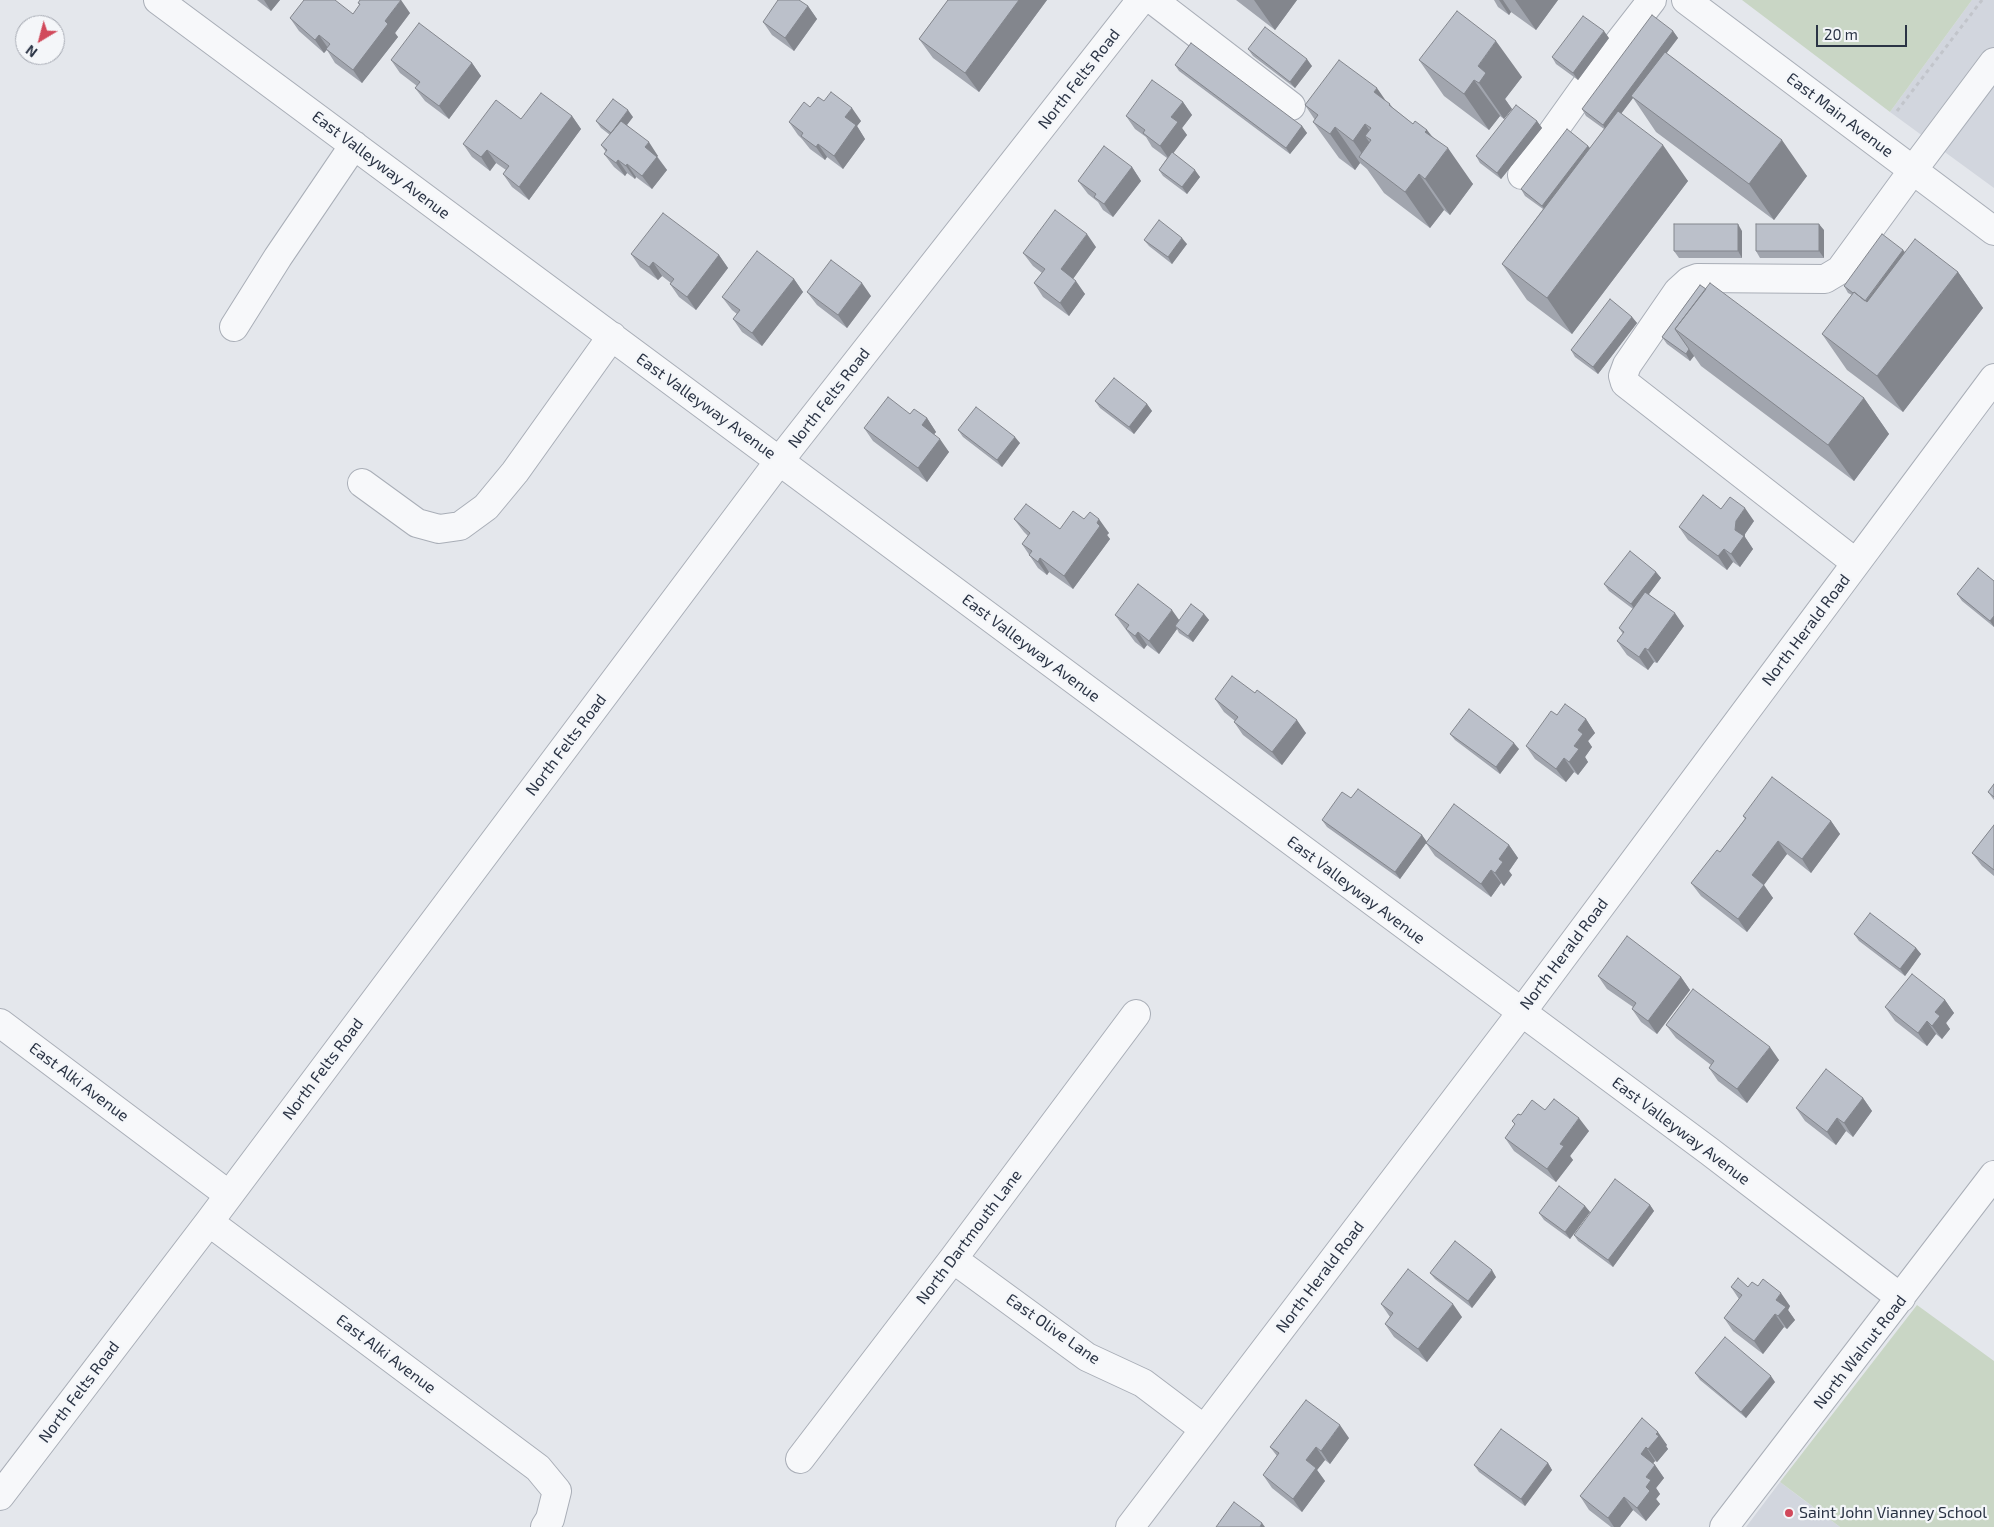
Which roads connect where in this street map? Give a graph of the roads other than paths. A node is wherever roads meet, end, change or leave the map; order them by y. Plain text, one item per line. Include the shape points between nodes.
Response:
1 (158, 0) edge
2 (1141, 0) edge
3 (1153, 0) edge
4 (1652, 0) edge
5 (1686, 0) edge
6 (1991, 72) edge
7 (1291, 106) dead end
8 (354, 145) junction
9 (1913, 170) junction
10 (1522, 175) dead end
11 (1994, 231) edge
12 (234, 326) dead end
13 (612, 336) junction
14 (1994, 378) edge
15 (780, 460) junction
16 (362, 483) dead end
17 (1856, 563) junction
18 (1521, 1013) junction
19 (1136, 1014) dead end
20 (0, 1023) edge
21 (1994, 1175) edge
22 (229, 1195) junction
23 (210, 1222) junction
24 (954, 1259) junction
25 (1901, 1298) junction
26 (1204, 1429) junction
27 (800, 1459) dead end
28 (0, 1496) edge
29 (545, 1527) edge
30 (1130, 1527) edge
31 (1724, 1527) edge

1 - 8 street, East Valleyway Avenue
2 - 15 street, North Felts Road
3 - 7 street
4 - 10 street
5 - 9 street, East Main Avenue
6 - 9 street
8 - 12 street
8 - 13 street, East Valleyway Avenue
9 - 11 street, East Main Avenue
9 - 17 street via 1840,270 1832,276 1825,279 1697,278 1689,281 1678,291 1627,365 1623,376 1625,383
13 - 15 street, East Valleyway Avenue
13 - 16 street via 486,508 460,526 439,529 417,522
14 - 17 street, North Herald Road
15 - 18 street, East Valleyway Avenue
15 - 22 street, North Felts Road
17 - 18 street, North Herald Road
18 - 25 street, East Valleyway Avenue via 1710,1151
18 - 26 street, North Herald Road
19 - 24 street, North Dartmouth Lane
20 - 22 street, East Alki Avenue
21 - 25 street, North Walnut Road
22 - 23 street, North Felts Road
23 - 28 street, North Felts Road
23 - 29 street, East Alki Avenue via 538,1468 557,1491
24 - 26 street, East Olive Lane via 1087,1357 1143,1383
24 - 27 street, North Dartmouth Lane
25 - 31 street, North Walnut Road
26 - 30 street, North Herald Road

